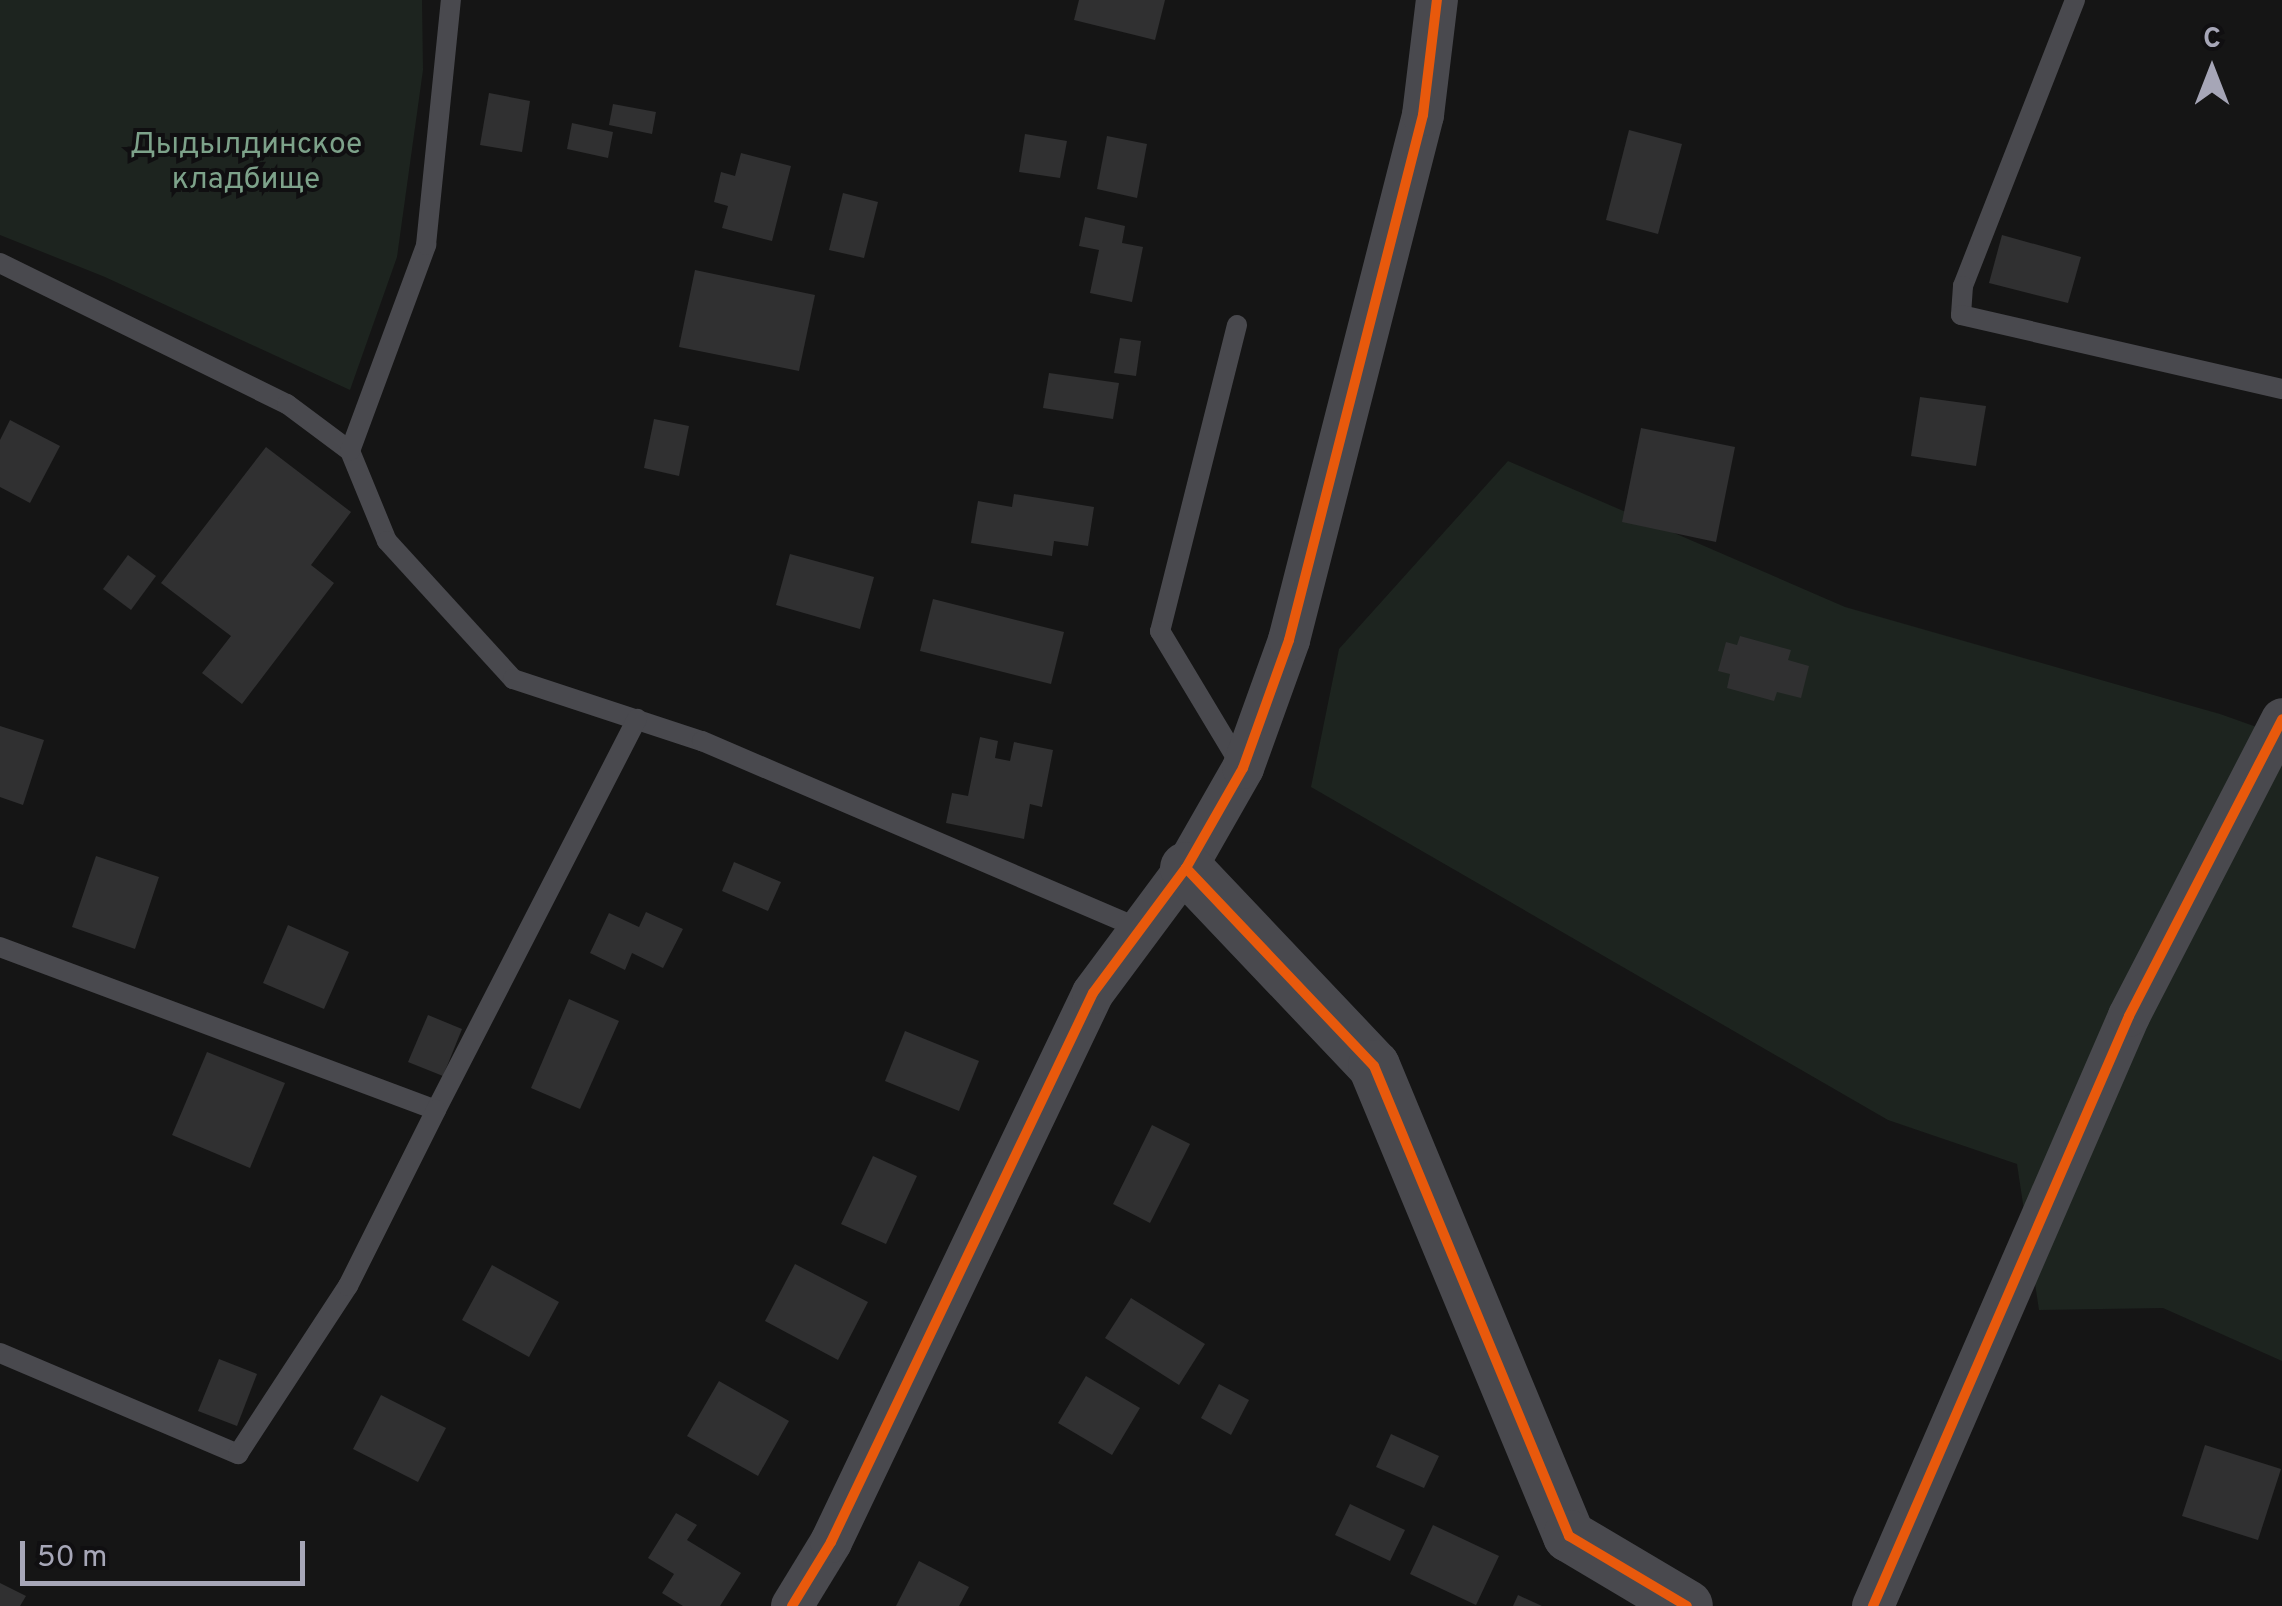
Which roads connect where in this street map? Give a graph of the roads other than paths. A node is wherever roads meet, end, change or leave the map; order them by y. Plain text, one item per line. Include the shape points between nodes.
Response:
1 (451, 0) edge
2 (1437, 0) edge
3 (2074, 0) edge
4 (0, 263) edge
5 (1237, 325) dead end
6 (2282, 389) edge
7 (350, 450) junction
8 (2282, 719) edge
9 (637, 720) junction
10 (1243, 768) junction
11 (1186, 868) junction
12 (1140, 929) junction
13 (0, 947) edge
14 (436, 1110) junction
15 (0, 1353) edge
16 (1670, 1602) edge
17 (792, 1606) edge
18 (1873, 1606) edge

1 - 7 lane via 426,245
2 - 10 street via 1424,114 1289,640
3 - 6 lane via 1963,286 1961,315
4 - 7 lane via 286,404
5 - 10 lane via 1160,631
7 - 9 lane via 387,540 514,679
8 - 18 street via 2129,1016
9 - 12 lane via 702,741
9 - 14 lane
10 - 11 street
11 - 12 street
11 - 16 street via 1374,1066 1570,1536
12 - 17 street via 1093,993 830,1542
13 - 14 lane
14 - 15 lane via 348,1286 238,1454

